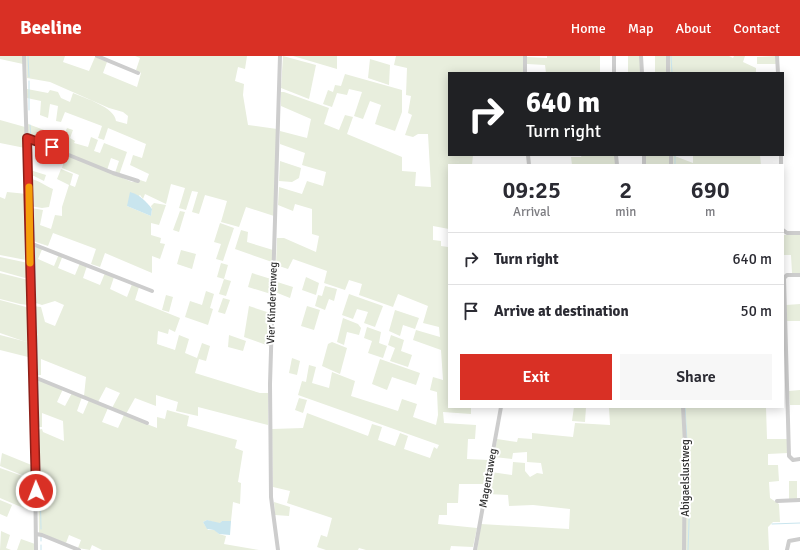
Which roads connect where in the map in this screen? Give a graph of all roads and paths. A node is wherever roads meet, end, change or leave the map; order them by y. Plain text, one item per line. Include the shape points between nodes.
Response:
1 (24, 56) edge
2 (97, 56) edge
3 (280, 56) edge
4 (525, 56) edge
5 (614, 56) edge
6 (641, 56) edge
7 (668, 56) edge
8 (777, 56) edge
9 (525, 72) edge
10 (614, 72) edge
11 (642, 72) edge
12 (668, 72) edge
13 (778, 72) edge
14 (138, 73) dead end
15 (27, 138) junction
16 (138, 181) dead end
17 (784, 231) edge
18 (800, 233) edge
19 (30, 243) junction
20 (800, 275) edge
21 (152, 291) dead end
22 (34, 377) junction
23 (501, 408) edge
24 (683, 408) edge
25 (147, 423) dead end
26 (800, 460) edge
27 (800, 500) edge
28 (777, 501) dead end
29 (36, 534) junction
30 (800, 539) edge
31 (36, 550) edge
32 (80, 550) edge
33 (278, 550) edge
34 (475, 550) edge
35 (684, 550) edge
36 (787, 550) edge

1 - 15 street
2 - 14 street
3 - 33 street, Vier Kinderenweg via 270,384 271,497
4 - 9 street
5 - 10 street
6 - 11 street
7 - 12 street
8 - 13 street
15 - 16 street via 101,169
15 - 19 street
17 - 18 street
19 - 21 street
19 - 22 street
20 - 26 street via 787,275 784,278 789,456 793,460
22 - 25 street
22 - 29 street
23 - 34 street, Magentaweg
24 - 35 street, Abigaelslustweg
27 - 28 street
29 - 31 street
29 - 32 street
30 - 36 street via 789,541

